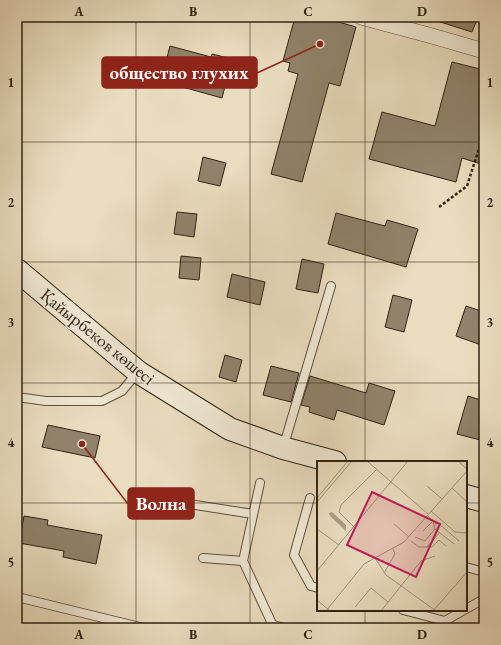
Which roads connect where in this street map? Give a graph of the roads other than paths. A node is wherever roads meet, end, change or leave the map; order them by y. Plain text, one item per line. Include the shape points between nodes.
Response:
1 (361, 17) edge
2 (484, 51) edge
3 (17, 270) edge
4 (331, 286) dead end
5 (138, 372) junction
6 (17, 397) edge
7 (282, 448) junction
8 (331, 461) edge
9 (260, 483) dead end
10 (467, 496) edge
11 (310, 498) dead end
12 (484, 501) edge
13 (176, 502) dead end
14 (253, 514) junction
15 (202, 558) dead end
16 (243, 561) junction
17 (467, 567) edge
18 (484, 572) edge
19 (317, 588) edge
20 (17, 597) edge
21 (483, 600) edge
22 (467, 608) edge
23 (406, 611) edge
24 (462, 611) edge
25 (444, 624) edge
26 (274, 626) edge
27 (144, 628) edge
28 (285, 628) edge

1 - 2 street
3 - 5 main road, Қайырбеков көшесі
4 - 7 lane
5 - 6 lane via 122,391 102,401 46,401
5 - 7 main road, Қайырбеков көшесі via 230,429
7 - 8 main road, Қайырбеков көшесі
9 - 14 lane
10 - 12 main road
11 - 19 lane via 294,555 311,586
13 - 14 lane
14 - 16 lane
15 - 16 lane
16 - 26 lane
17 - 18 lane
20 - 27 lane
21 - 22 lane
23 - 25 lane
24 - 25 lane
26 - 28 lane

